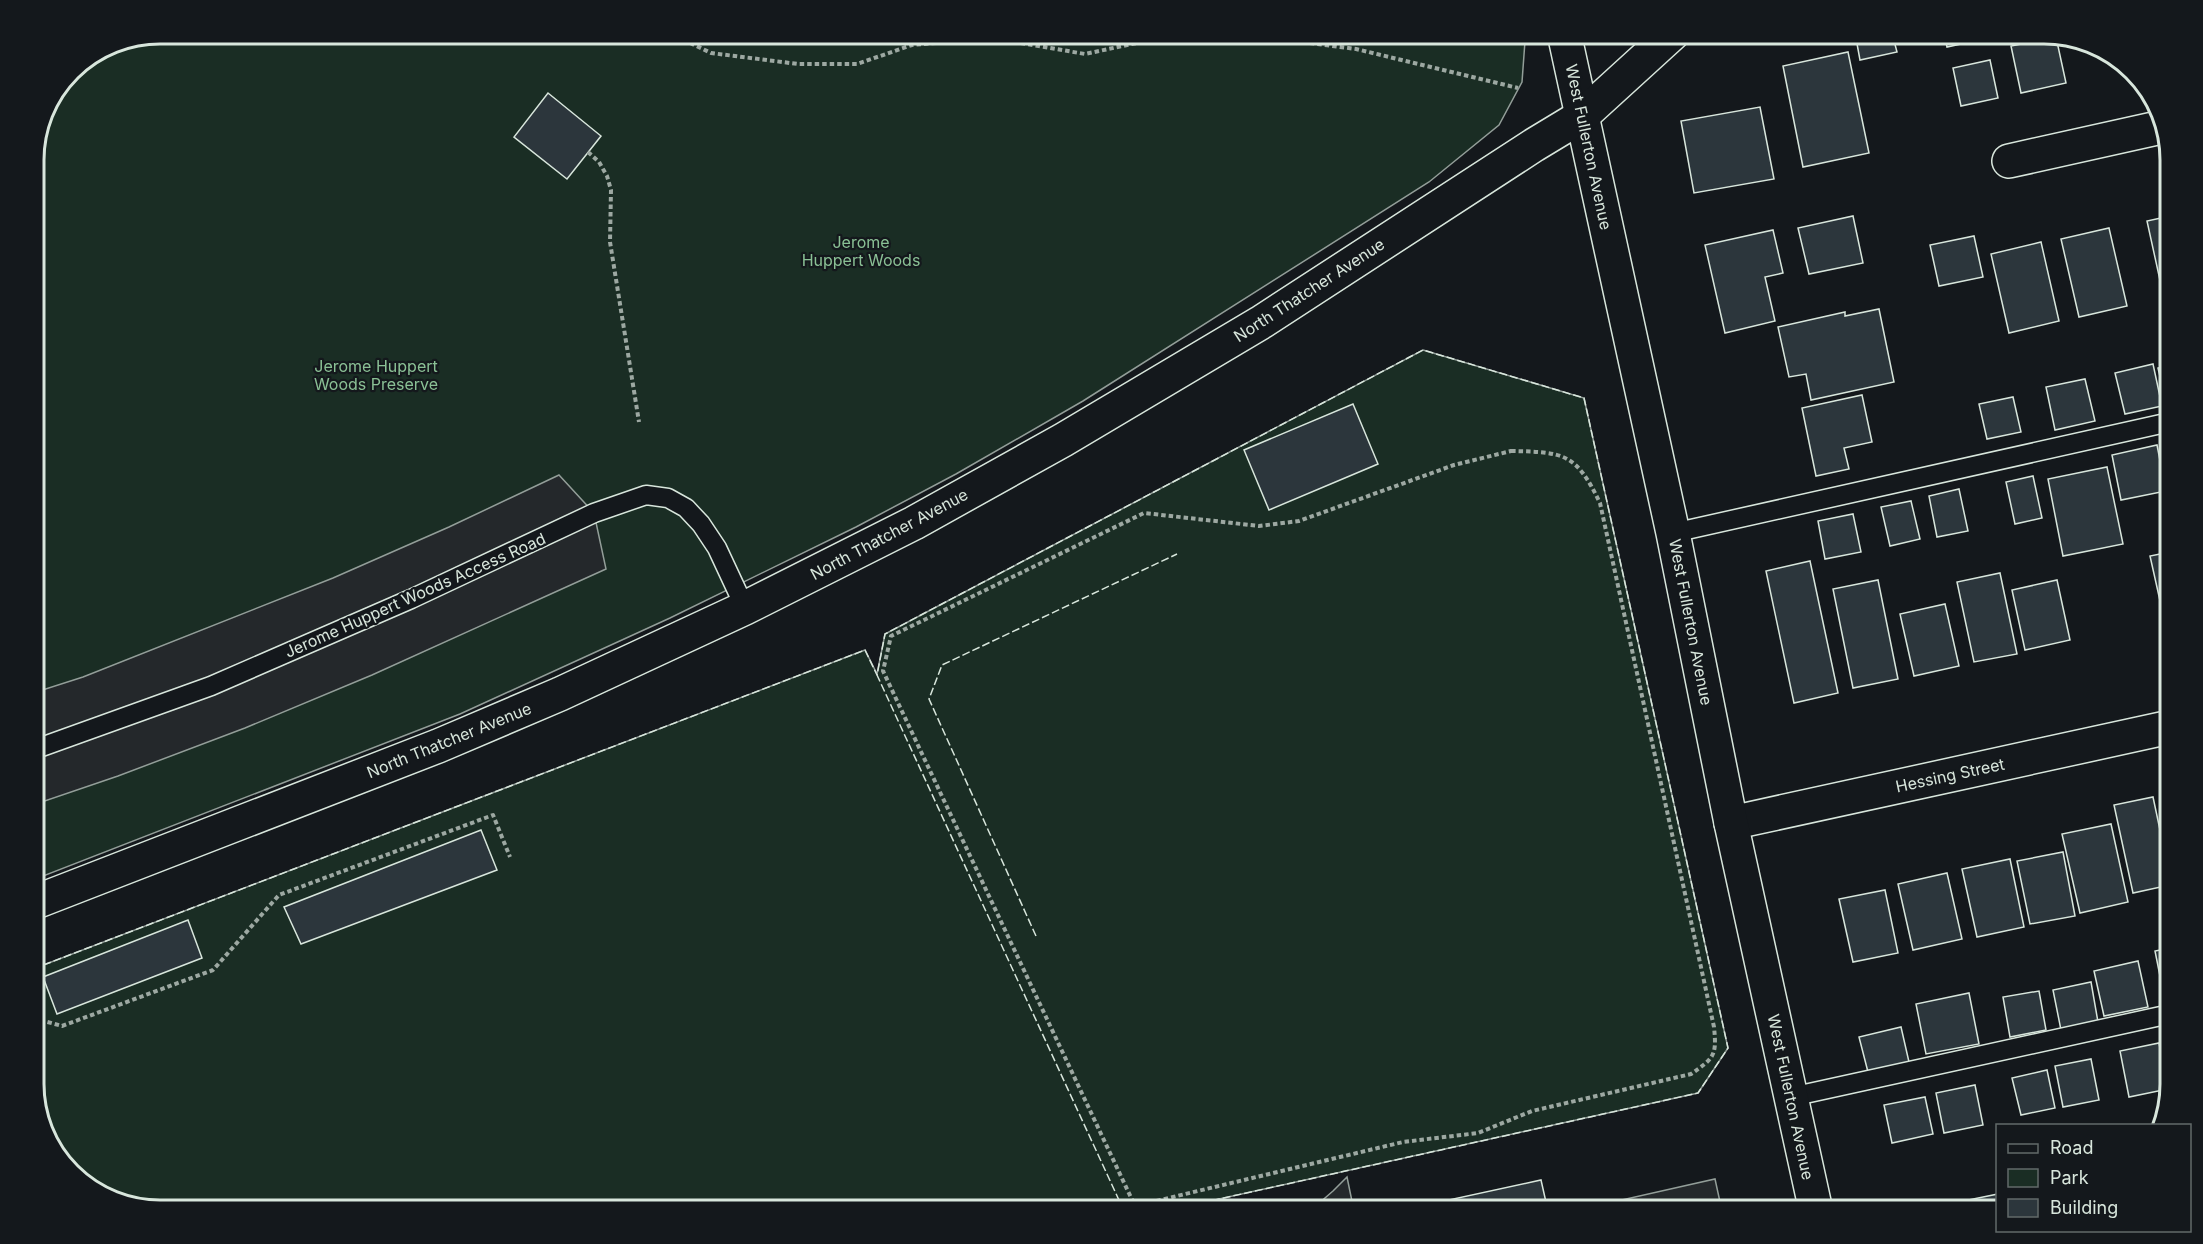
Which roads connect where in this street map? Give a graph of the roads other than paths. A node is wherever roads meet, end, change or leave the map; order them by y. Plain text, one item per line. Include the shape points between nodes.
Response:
1 (1566, 44) edge
2 (1661, 44) edge
3 (1582, 116) junction
4 (2155, 129) edge
5 (2009, 161) dead end
6 (2159, 424) edge
7 (1672, 533) junction
8 (746, 608) junction
9 (2160, 729) edge
10 (44, 746) edge
11 (1731, 822) junction
12 (44, 899) edge
13 (2160, 1016) edge
14 (1791, 1097) junction
15 (1814, 1200) edge

1 - 3 street, West Fullerton Avenue
2 - 3 street, North Thatcher Avenue
3 - 7 street, West Fullerton Avenue
3 - 8 street, North Thatcher Avenue via 1260,323 1063,440 914,523
4 - 5 street
6 - 7 lane
7 - 11 street, West Fullerton Avenue
8 - 10 lane, Jerome Huppert Woods Access Road via 717,548 686,508 668,498 646,495 594,513 411,599 211,686
8 - 12 street, North Thatcher Avenue via 438,746
9 - 11 street, Hessing Street
11 - 14 street, West Fullerton Avenue
13 - 14 lane
14 - 15 street, West Fullerton Avenue

